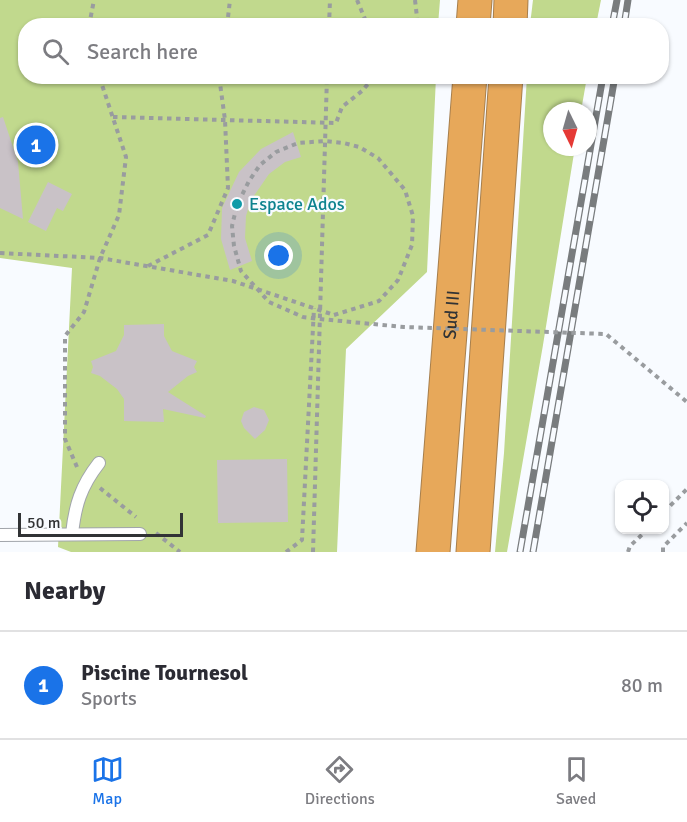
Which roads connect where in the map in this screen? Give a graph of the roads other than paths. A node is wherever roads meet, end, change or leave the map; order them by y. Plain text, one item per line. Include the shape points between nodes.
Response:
1 (467, 0) edge
2 (475, 0) edge
3 (511, 0) edge
4 (468, 18) edge
5 (474, 18) edge
6 (510, 18) edge
7 (469, 84) edge
8 (505, 84) edge
9 (99, 463) dead end
10 (145, 529) road end
11 (72, 534) junction
12 (0, 535) edge
13 (433, 552) edge
14 (473, 552) edge

1 - 4 highway
2 - 5 highway
3 - 6 highway
7 - 13 highway, Sud III
8 - 14 highway
9 - 11 lane via 88,477 75,511
10 - 11 lane
11 - 12 lane

